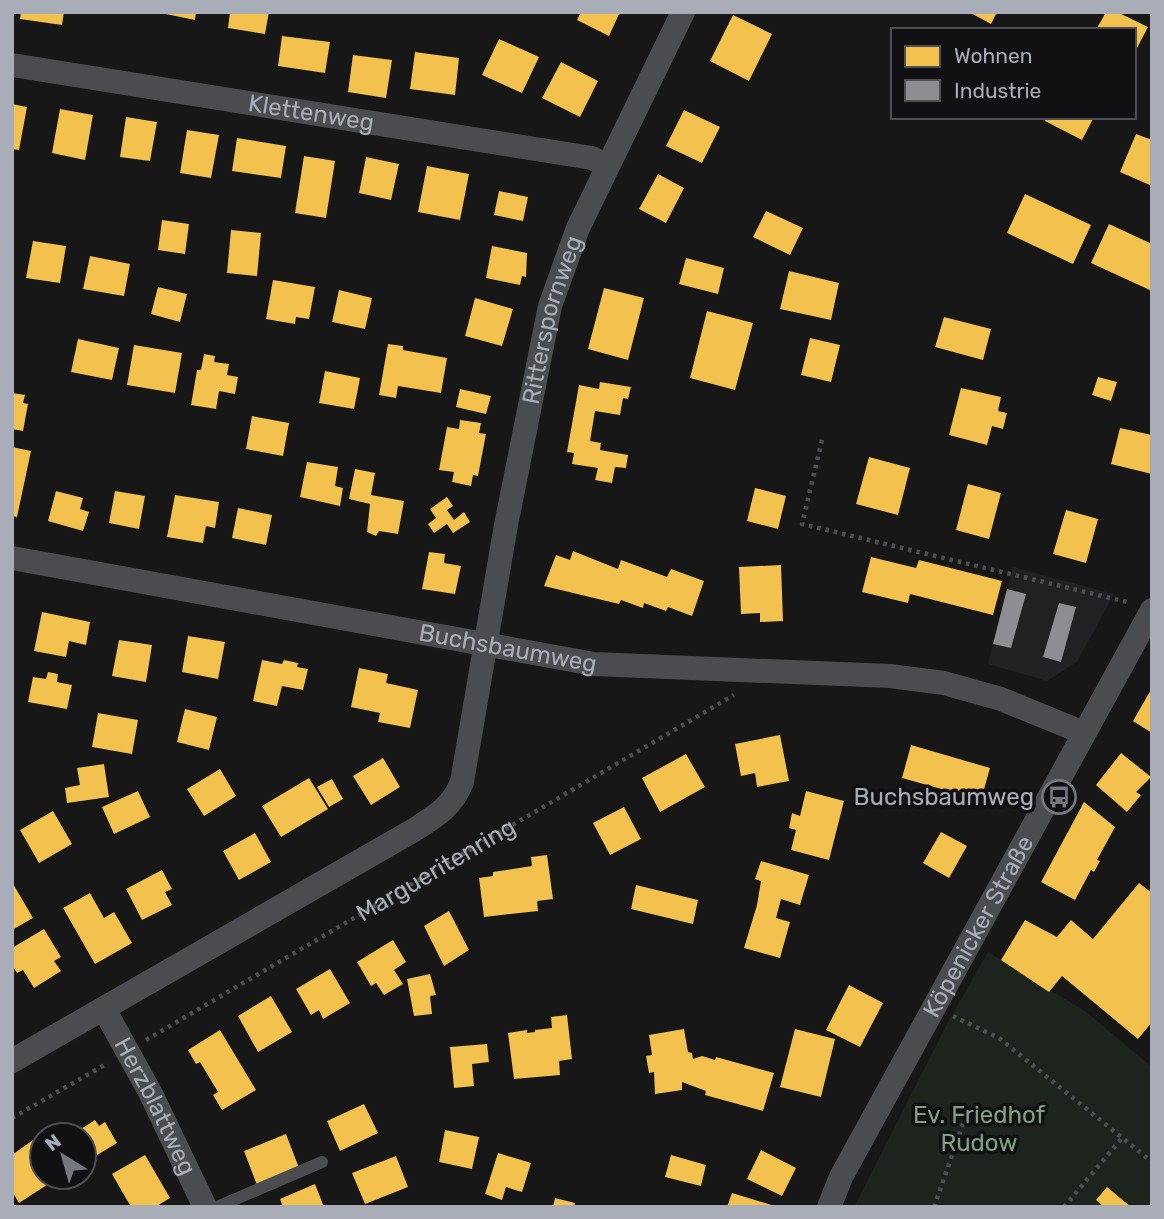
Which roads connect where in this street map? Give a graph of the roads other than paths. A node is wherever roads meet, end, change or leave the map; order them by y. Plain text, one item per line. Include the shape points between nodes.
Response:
1 (683, 12) edge
2 (12, 65) edge
3 (607, 166) junction
4 (12, 558) edge
5 (1152, 610) edge
6 (487, 647) junction
7 (1084, 733) junction
8 (103, 1009) junction
9 (12, 1061) edge
10 (322, 1162) dead end
11 (205, 1207) edge
12 (217, 1207) edge
13 (829, 1207) edge

1 - 3 street, Ritterspornweg
2 - 3 street, Klettenweg via 592,158
3 - 6 street, Ritterspornweg via 550,306
4 - 6 street, Buchsbaumweg
5 - 7 street, Köpenicker Straße
6 - 7 street, Buchsbaumweg via 594,664 944,682 1002,699
6 - 8 street, Margueritenring via 462,782 445,810
7 - 13 street, Köpenicker Straße
8 - 9 street, Margueritenring
8 - 11 street, Herzblattweg via 167,1125
10 - 12 lane

